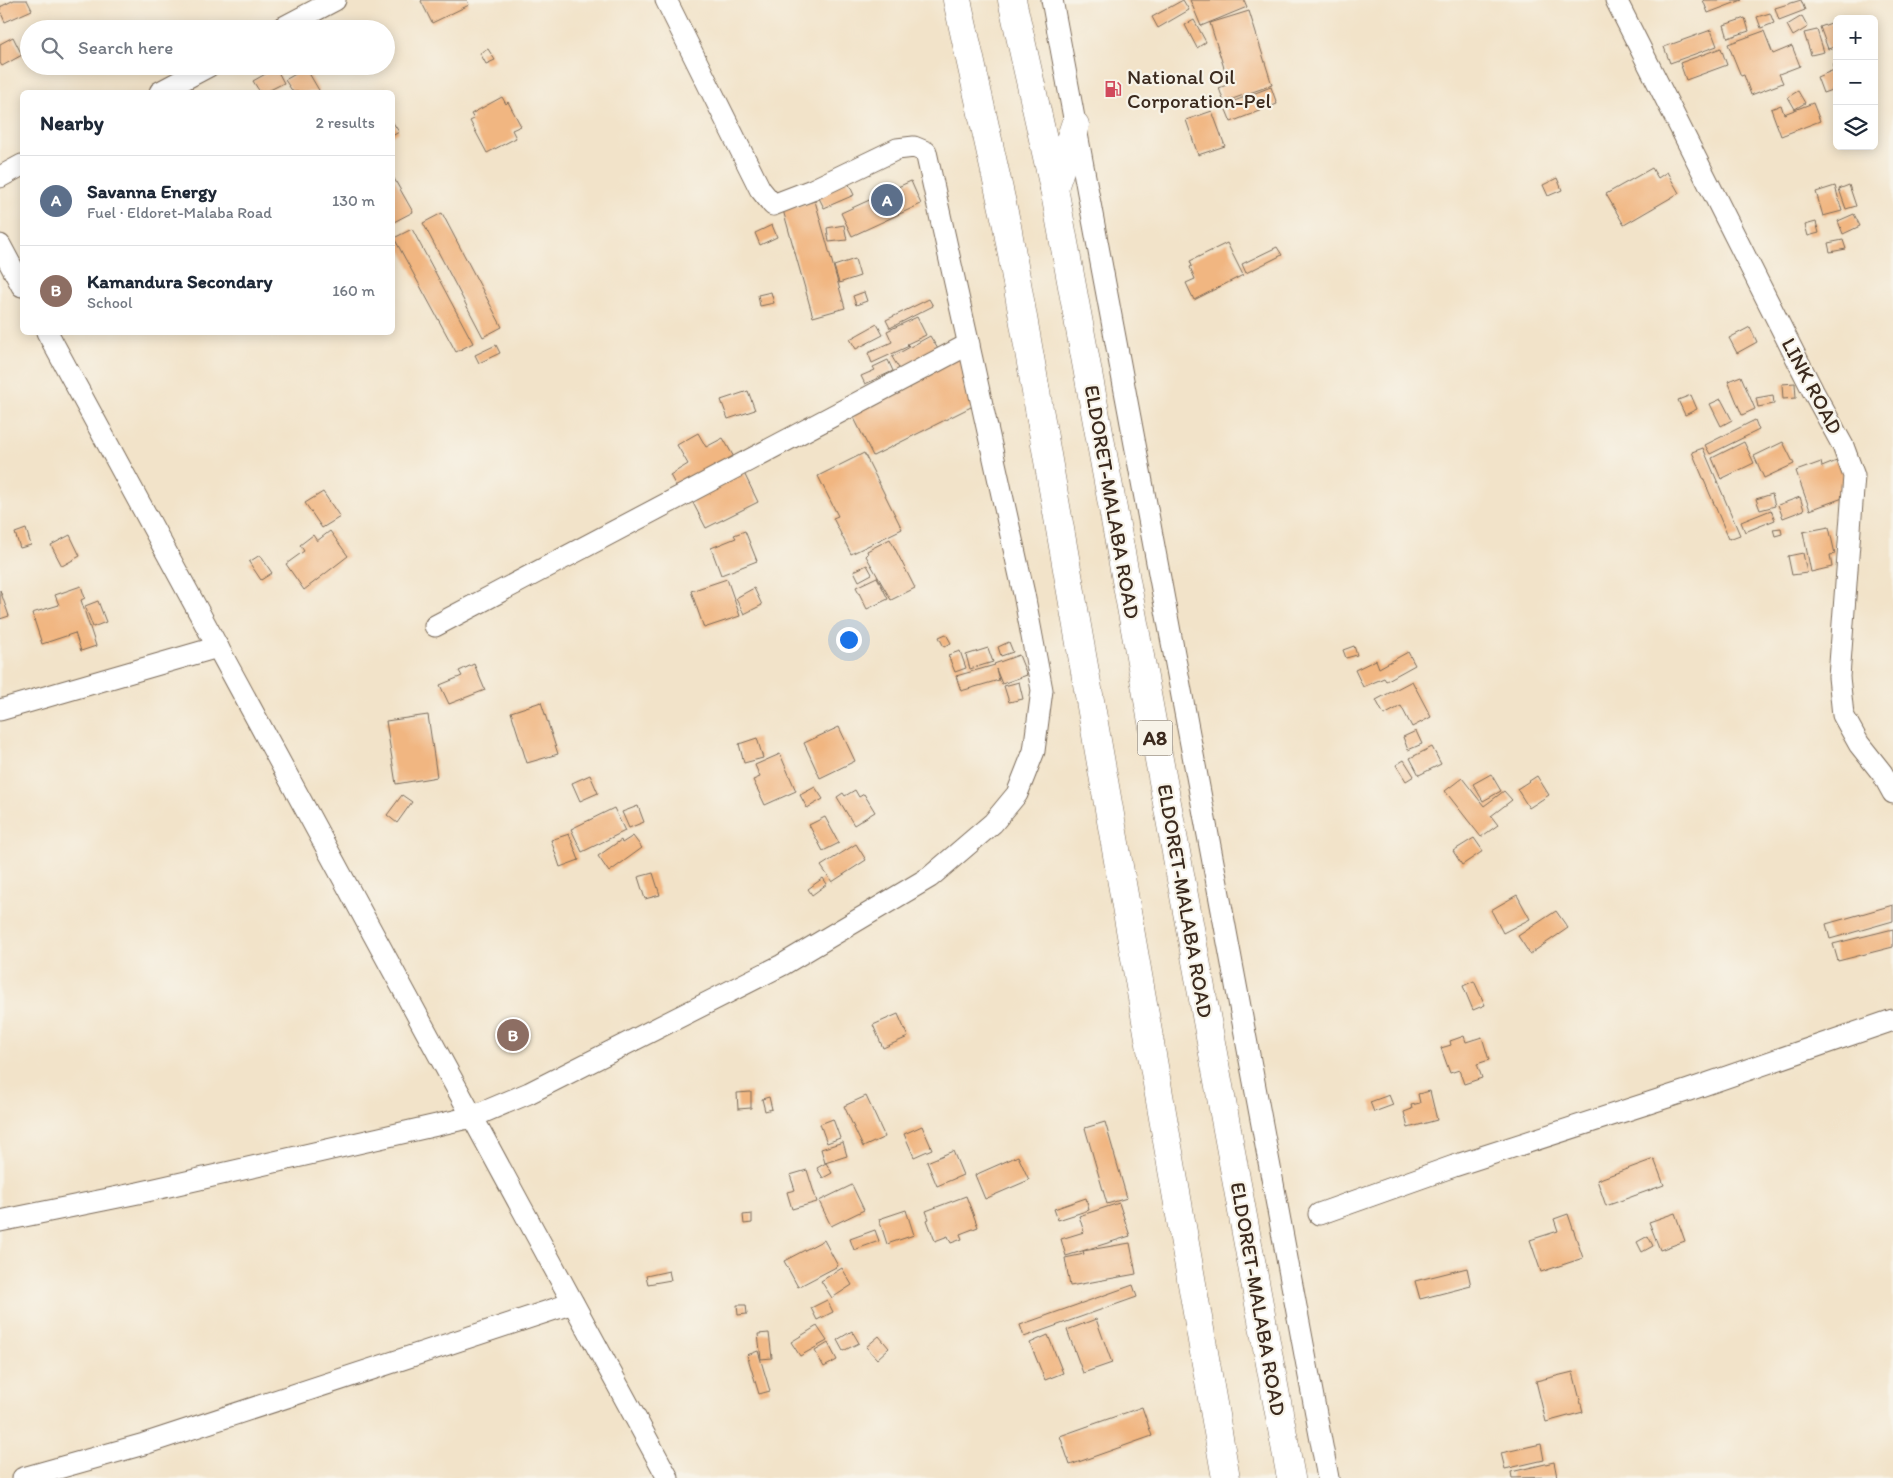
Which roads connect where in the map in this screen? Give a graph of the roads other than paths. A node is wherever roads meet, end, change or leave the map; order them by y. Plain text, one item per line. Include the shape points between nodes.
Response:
1 (335, 0) edge
2 (666, 0) edge
3 (957, 0) edge
4 (1012, 0) edge
5 (1052, 0) edge
6 (1616, 0) edge
7 (297, 20) edge
8 (192, 75) edge
9 (164, 90) edge
10 (1075, 125) junction
11 (20, 166) edge
12 (0, 177) edge
13 (1054, 188) junction
14 (0, 245) edge
15 (20, 282) edge
16 (49, 335) edge
17 (969, 344) junction
18 (435, 626) dead end
19 (218, 647) junction
20 (0, 710) edge
21 (1893, 793) edge
22 (1893, 1020) edge
23 (472, 1117) junction
24 (1319, 1214) dead end
25 (0, 1221) edge
26 (573, 1303) junction
27 (23, 1478) edge
28 (668, 1478) edge
29 (1226, 1478) edge
30 (1291, 1478) edge
31 (1328, 1478) edge

1 - 7 street
2 - 17 street via 760,188 773,205 897,149 914,147 926,152
3 - 29 highway via 1007,226
4 - 13 highway, ELDORET-MALABA ROAD / A8
5 - 10 street, ELDORET-MALABA ROAD
6 - 21 street, LINK ROAD via 1843,446 1854,476 1839,677 1843,715
8 - 9 street
10 - 13 highway
10 - 31 street, ELDORET-MALABA ROAD
11 - 12 street
13 - 30 highway, ELDORET-MALABA ROAD / A8
14 - 15 street
16 - 19 street
17 - 18 street
17 - 23 street via 1042,690 1034,752 1017,794 993,824 930,877 860,920 782,965 529,1093
19 - 20 street
19 - 23 street
22 - 24 street
23 - 25 street
23 - 26 street
26 - 27 street via 144,1444
26 - 28 street

